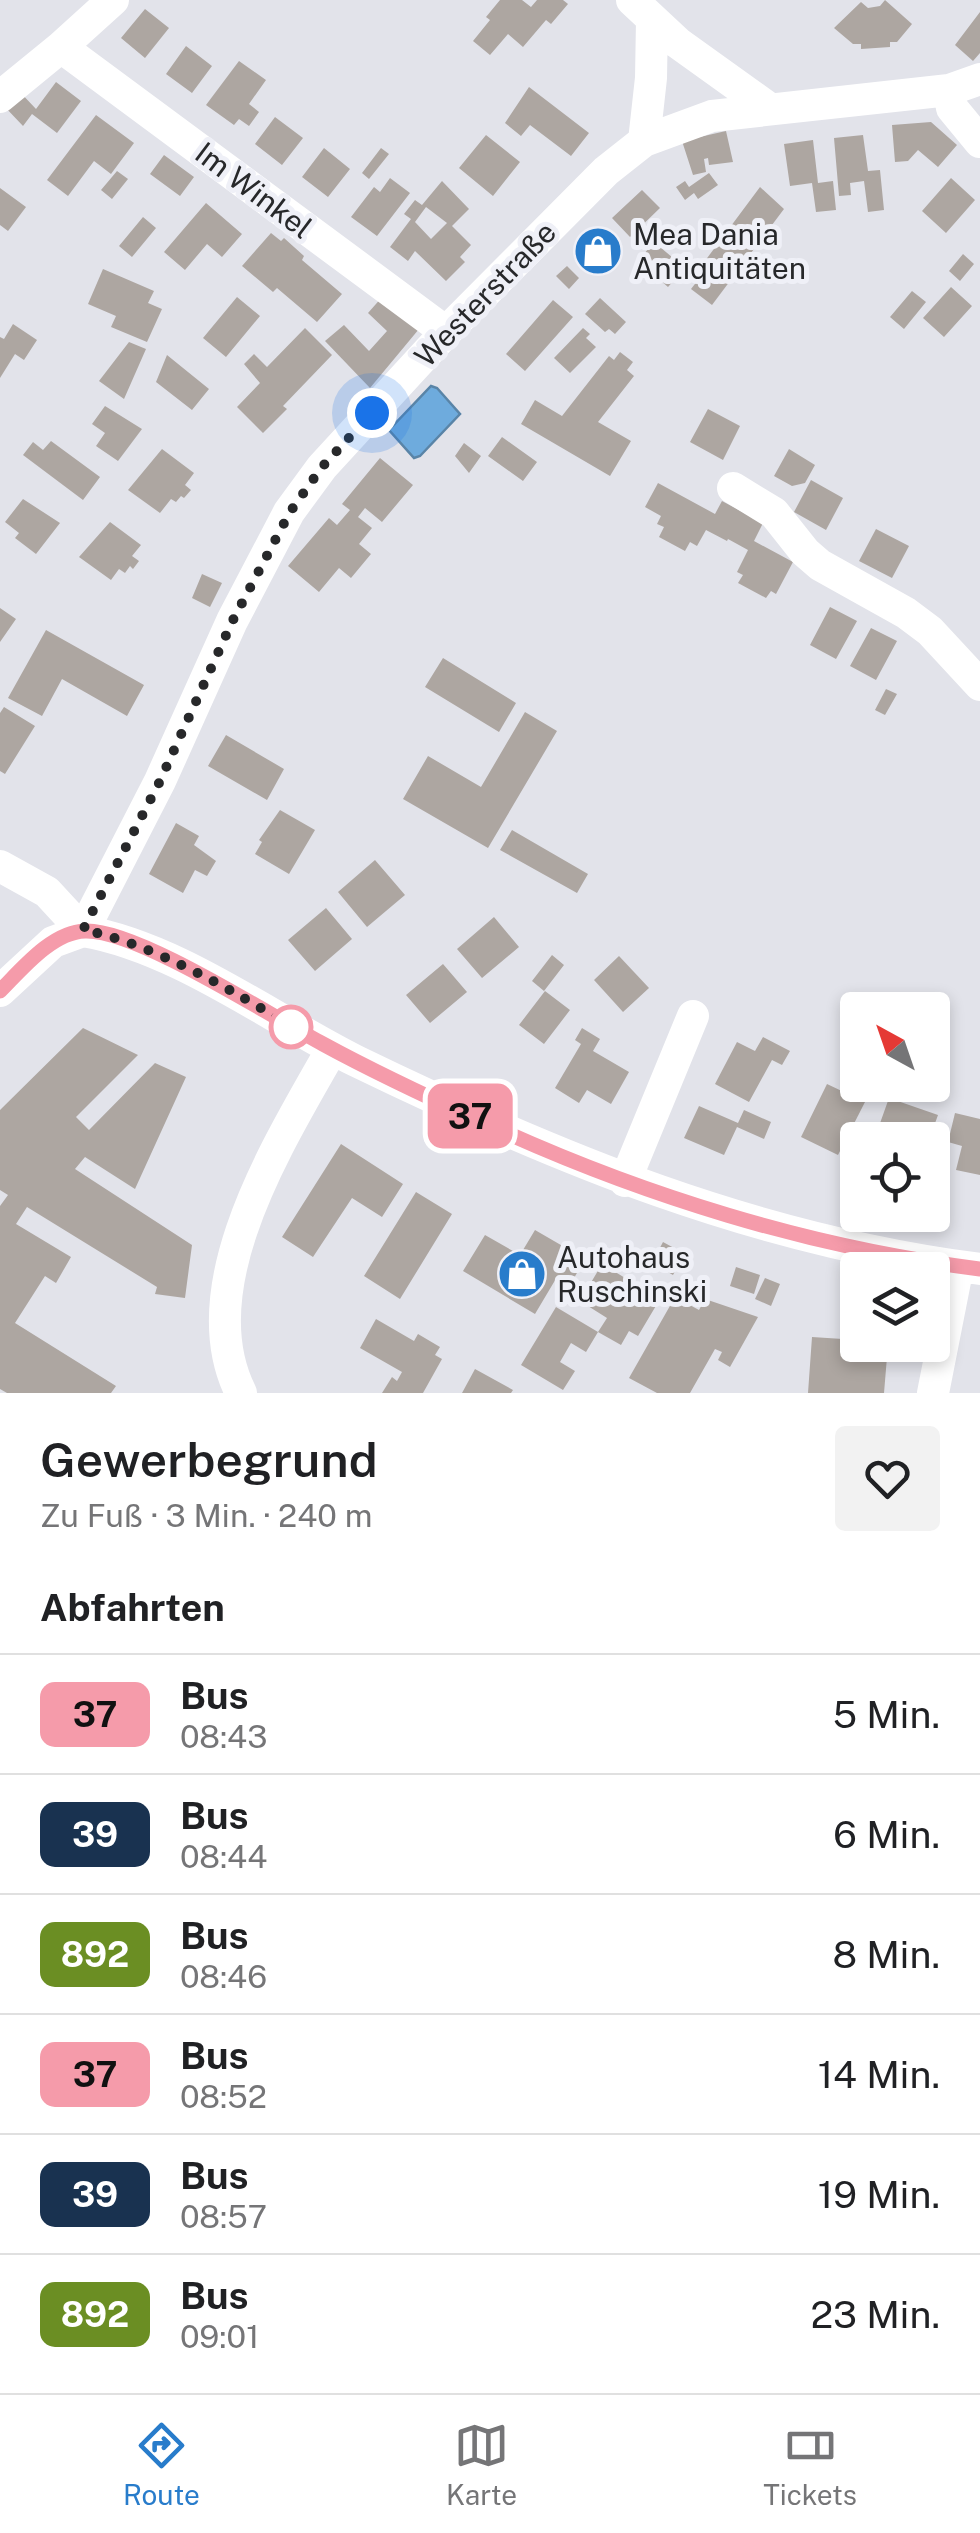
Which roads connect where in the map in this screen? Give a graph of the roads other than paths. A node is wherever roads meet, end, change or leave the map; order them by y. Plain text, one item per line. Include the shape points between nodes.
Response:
1 (113, 0) edge
2 (639, 6) edge
3 (62, 47) junction
4 (980, 79) edge
5 (3, 88) edge
6 (949, 90) junction
7 (770, 109) junction
8 (644, 141) junction
9 (980, 142) edge
10 (446, 332) junction
11 (733, 488) dead end
12 (979, 685) edge
13 (0, 866) edge
14 (83, 930) junction
15 (0, 991) edge
16 (693, 1016) dead end
17 (332, 1049) junction
18 (624, 1181) junction
19 (969, 1267) edge
20 (240, 1393) edge
21 (933, 1393) edge

1 - 3 street
2 - 7 street
2 - 8 street via 651,78
3 - 5 street
3 - 10 street, Im Winkel
4 - 6 street, Westerstraße
6 - 7 street, Westerstraße
6 - 9 street via 952,108
7 - 8 street, Westerstraße via 712,116
8 - 10 street, Westerstraße
10 - 14 street, Westerstraße via 322,467 290,512
11 - 12 street via 774,513 820,565 930,630
13 - 14 street via 48,892
14 - 15 street via 53,942
14 - 17 street via 158,954
16 - 18 street
17 - 18 street
17 - 20 street via 273,1155 232,1269 225,1315
18 - 19 street via 787,1232
19 - 21 street

